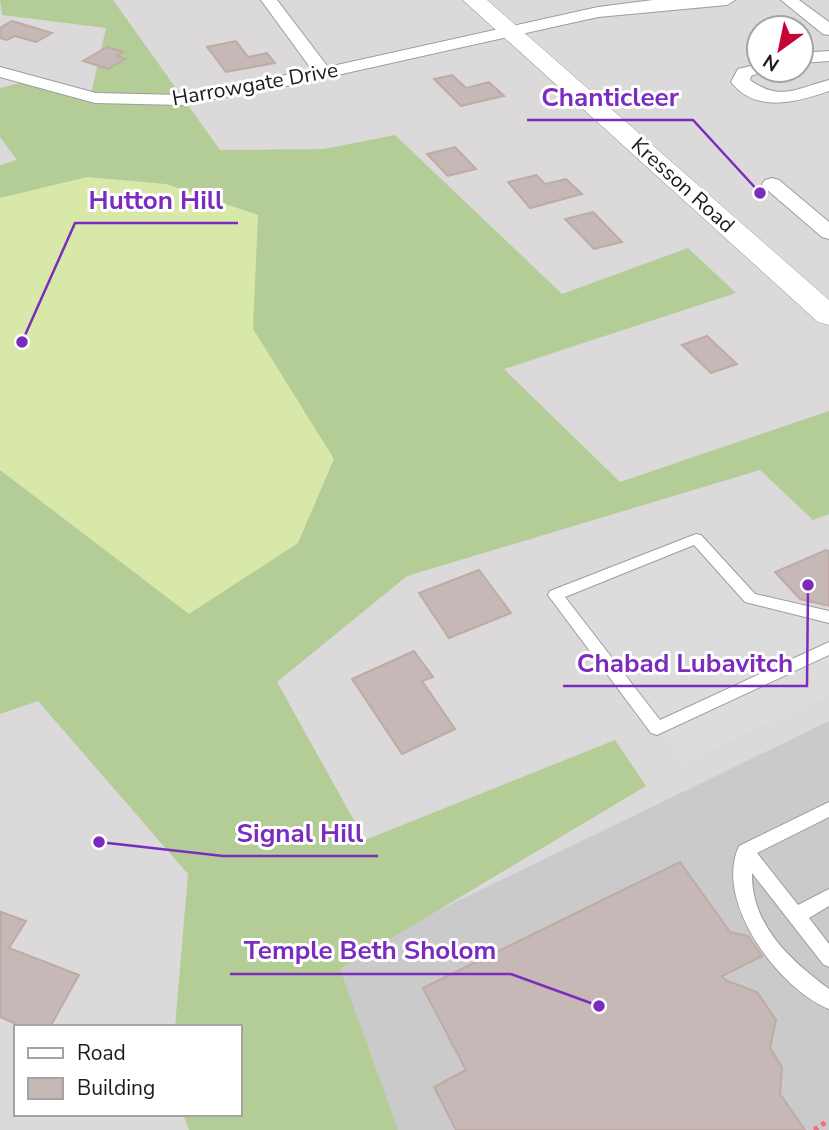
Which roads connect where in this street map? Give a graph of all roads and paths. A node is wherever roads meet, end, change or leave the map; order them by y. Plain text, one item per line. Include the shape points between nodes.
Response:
1 (269, 0) edge
2 (474, 0) edge
3 (727, 0) edge
4 (789, 0) edge
5 (637, 3) edge
6 (829, 30) edge
7 (510, 31) junction
8 (323, 73) junction
9 (745, 73) edge
10 (3, 76) edge
11 (829, 85) edge
12 (772, 184) dead end
13 (829, 233) edge
14 (829, 316) edge
15 (829, 617) edge
16 (829, 648) edge
17 (829, 809) edge
18 (745, 851) junction
19 (829, 897) edge
20 (796, 916) junction
21 (829, 958) edge
22 (829, 1000) edge
23 (829, 1120) edge
24 (814, 1130) edge

1 - 8 street
2 - 7 street, Kresson Road
3 - 5 street, Harrowgate Drive
4 - 6 street
5 - 7 street, Harrowgate Drive
7 - 8 street, Harrowgate Drive
7 - 14 street, Kresson Road
8 - 10 street, Harrowgate Drive via 181,100 95,98
9 - 11 street via 740,82 772,100
12 - 13 street
15 - 16 lane via 750,598 696,539 555,595 657,728
17 - 18 lane
18 - 20 lane
18 - 22 lane via 744,890 758,931 788,970
19 - 20 lane
20 - 21 lane
23 - 24 path

